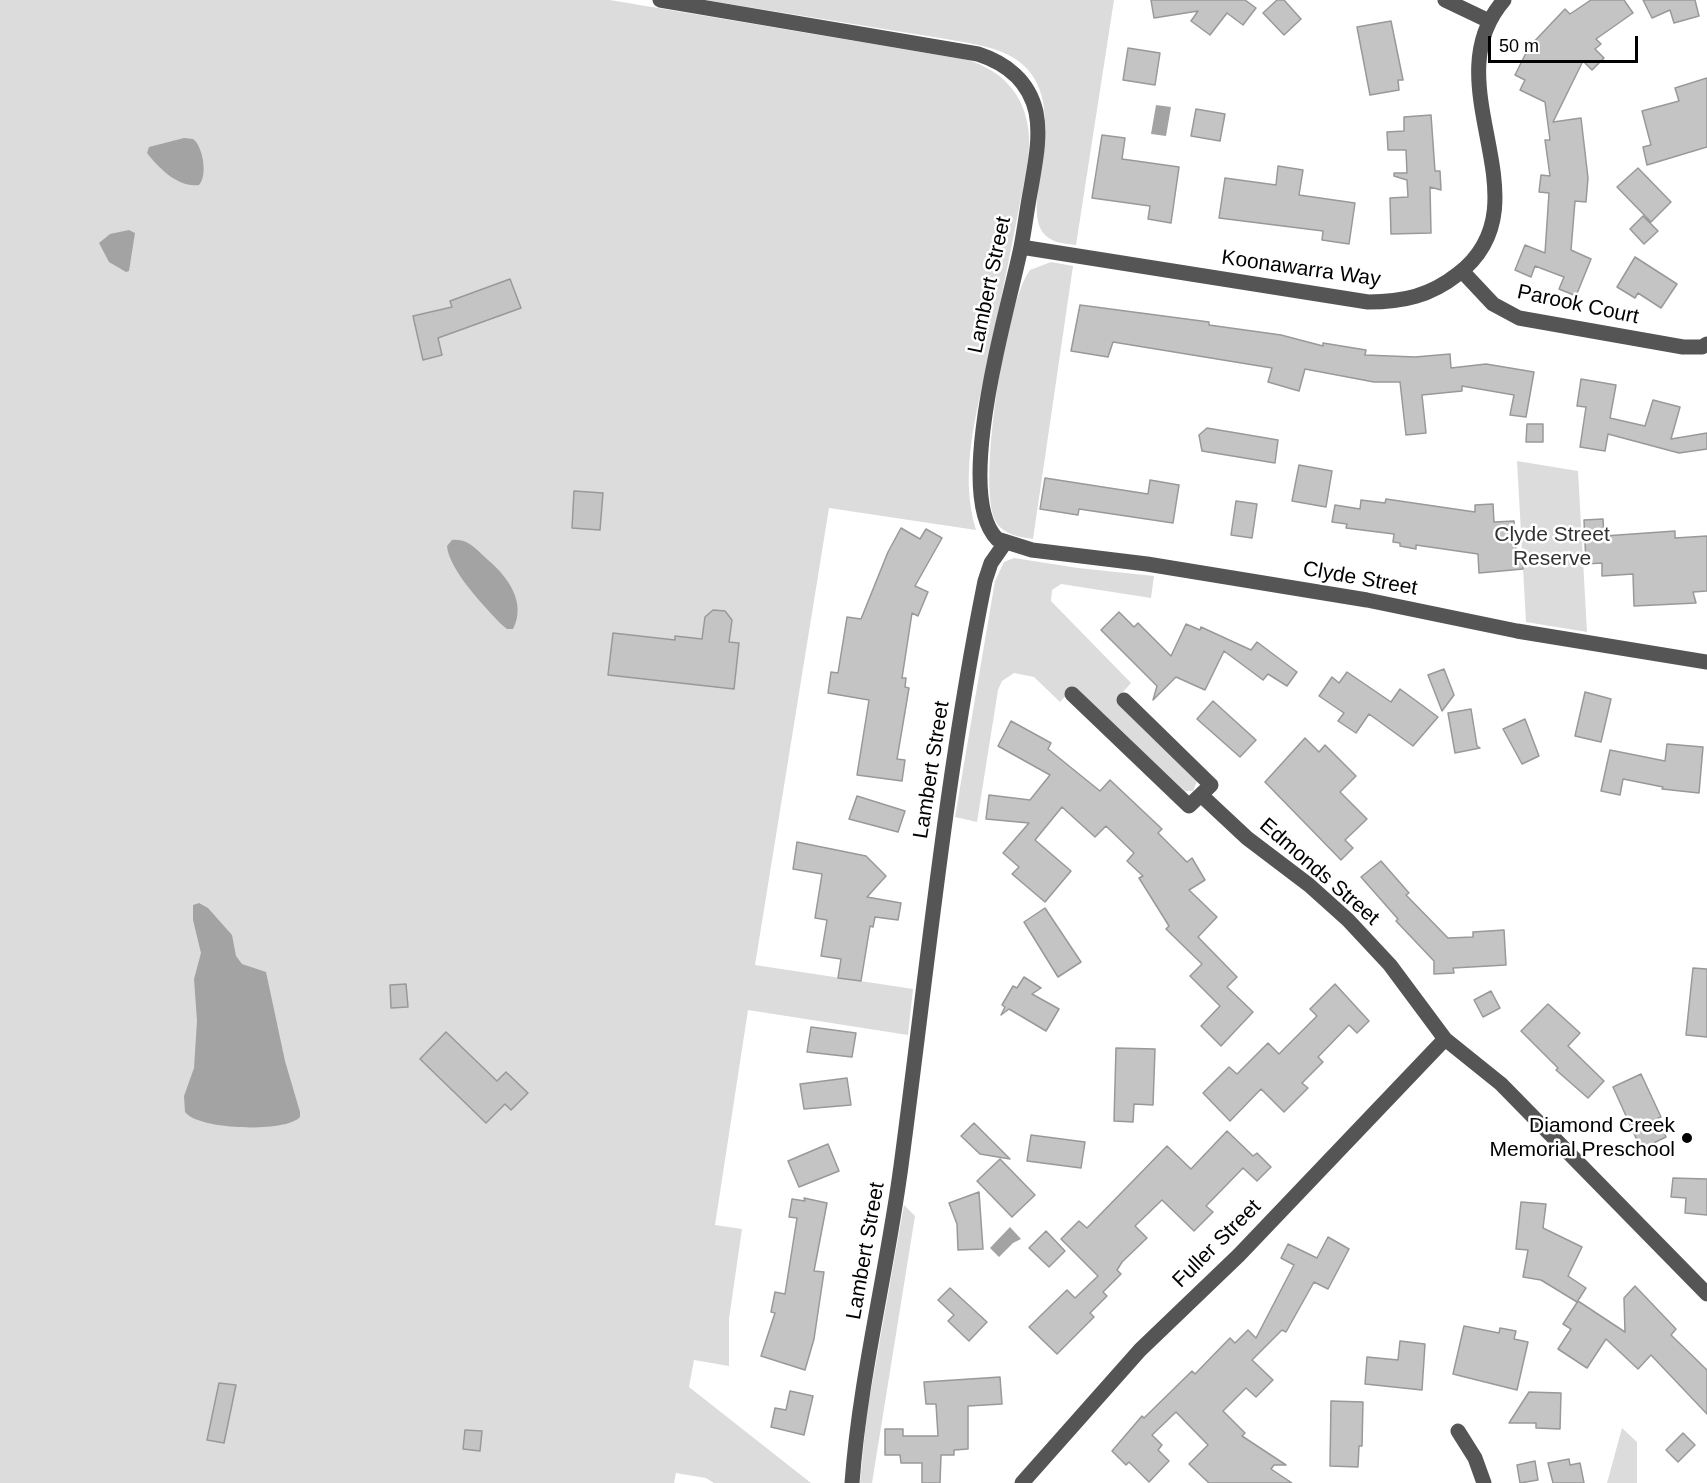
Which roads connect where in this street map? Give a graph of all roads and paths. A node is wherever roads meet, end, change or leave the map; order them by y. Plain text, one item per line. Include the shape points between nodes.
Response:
1 (660, 0) edge
2 (1445, 0) edge
3 (1504, 0) edge
4 (1489, 21) junction
5 (1021, 248) junction
6 (1462, 271) junction
7 (1705, 350) edge
8 (1005, 543) junction
9 (1707, 662) edge
10 (1072, 694) dead end
11 (1124, 699) dead end
12 (1200, 795) junction
13 (1445, 1039) junction
14 (1707, 1294) edge
15 (1458, 1431) dead end
16 (852, 1483) edge
17 (1022, 1483) edge
18 (1484, 1483) edge

1 - 5 street, Lambert Street via 978,54 1006,66 1023,82 1036,111 1037,144
2 - 4 street
3 - 4 street, Koonawarra Way
4 - 6 street, Koonawarra Way via 1478,56 1477,85 1493,163 1495,199 1485,237
5 - 6 street, Koonawarra Way via 1368,302 1408,300 1428,294
5 - 8 street, Lambert Street via 990,391 981,462 984,517 992,533
6 - 7 street, Parook Court via 1493,304 1519,318
8 - 9 street, Clyde Street via 1367,600 1517,631
8 - 16 street, Lambert Street via 991,563 985,581 940,850 903,1153 861,1399
10 - 12 street, Edmonds Street
11 - 12 street, Edmonds Street
12 - 13 street, Edmonds Street via 1348,920 1390,965
13 - 14 street, Edmonds Street via 1501,1084
13 - 17 street, Fuller Street via 1239,1255 1140,1350
15 - 18 street via 1475,1458

